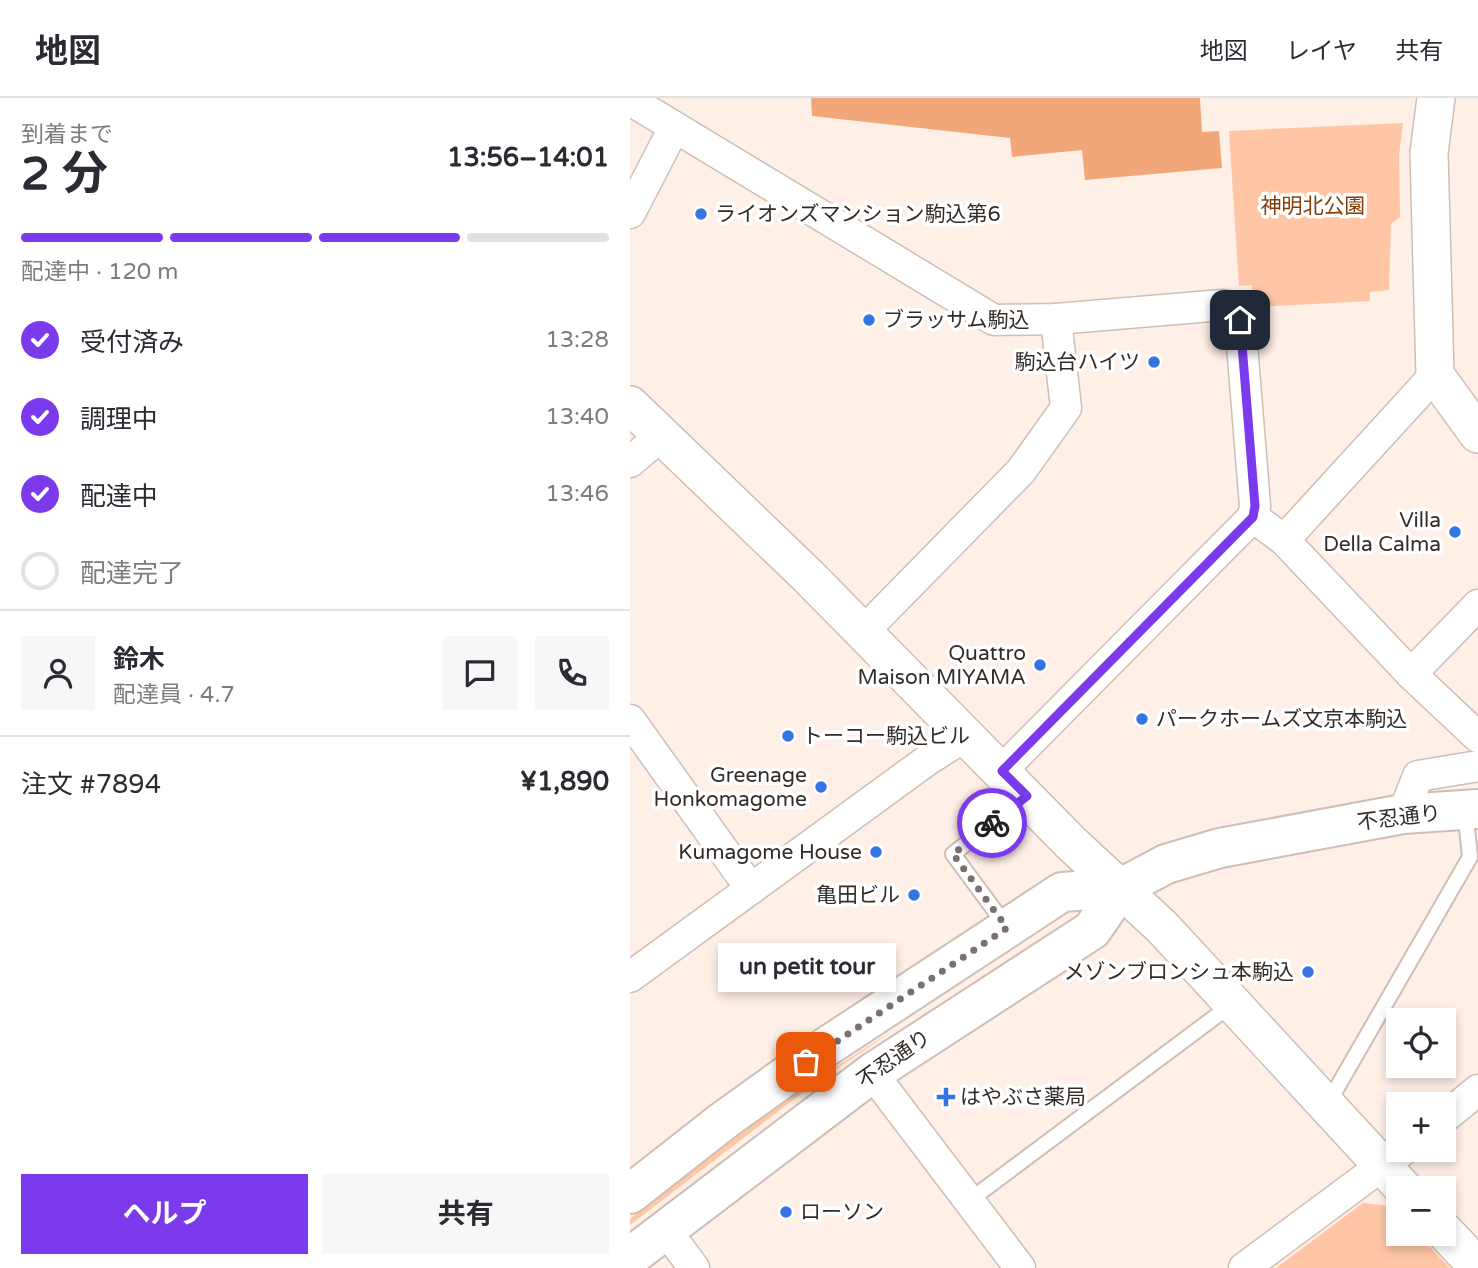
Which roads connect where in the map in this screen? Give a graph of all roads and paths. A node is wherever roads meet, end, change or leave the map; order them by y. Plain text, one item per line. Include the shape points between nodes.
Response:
1 (1436, 98) edge
2 (630, 100) edge
3 (674, 128) junction
4 (630, 213) edge
5 (1056, 319) junction
6 (1435, 375) junction
7 (630, 405) edge
8 (1478, 434) edge
9 (662, 435) junction
10 (630, 462) edge
11 (1253, 517) junction
12 (1284, 540) junction
13 (1478, 605) edge
14 (863, 632) junction
15 (1411, 674) junction
16 (630, 720) edge
17 (967, 735) junction
18 (1478, 737) edge
19 (1478, 766) edge
20 (1014, 783) junction
21 (1472, 810) edge
22 (1403, 814) junction
23 (1121, 888) junction
24 (751, 889) junction
25 (1007, 928) junction
26 (630, 977) edge
27 (1231, 1005) junction
28 (872, 1073) junction
29 (1478, 1090) edge
30 (1326, 1106) junction
31 (1456, 1108) edge
32 (1396, 1168) edge
33 (632, 1187) edge
34 (970, 1200) junction
35 (665, 1229) junction
36 (1456, 1244) edge
37 (630, 1257) edge
38 (1478, 1267) edge
39 (694, 1268) edge
40 (1020, 1268) edge
41 (1244, 1268) edge

1 - 6 street via 1429,153
2 - 3 street
3 - 4 street
3 - 5 street via 993,320
5 - 11 street via 1223,305 1240,320
5 - 14 street via 1066,408 1021,471
6 - 8 street
6 - 12 street
7 - 9 street
9 - 10 street
9 - 14 street
11 - 12 street
11 - 20 street
12 - 15 street
13 - 15 street
14 - 17 street
15 - 18 street
16 - 24 street
17 - 20 street
17 - 24 street
19 - 22 street via 1418,776
20 - 23 street
20 - 25 lane via 953,854
21 - 22 main road, 不忍通り
21 - 30 lane via 1470,857
22 - 23 main road, 不忍通り via 1220,848 1166,864
23 - 25 main road, 不忍通り via 1062,892
23 - 27 street
23 - 28 main road, 不忍通り via 1092,930
24 - 26 street
25 - 33 main road, 不忍通り via 826,1047
27 - 30 street
27 - 34 lane
28 - 34 street
28 - 35 main road, 不忍通り
29 - 31 street
30 - 32 street
32 - 41 street
34 - 40 street
35 - 37 main road, 不忍通り
35 - 39 street
36 - 38 street

